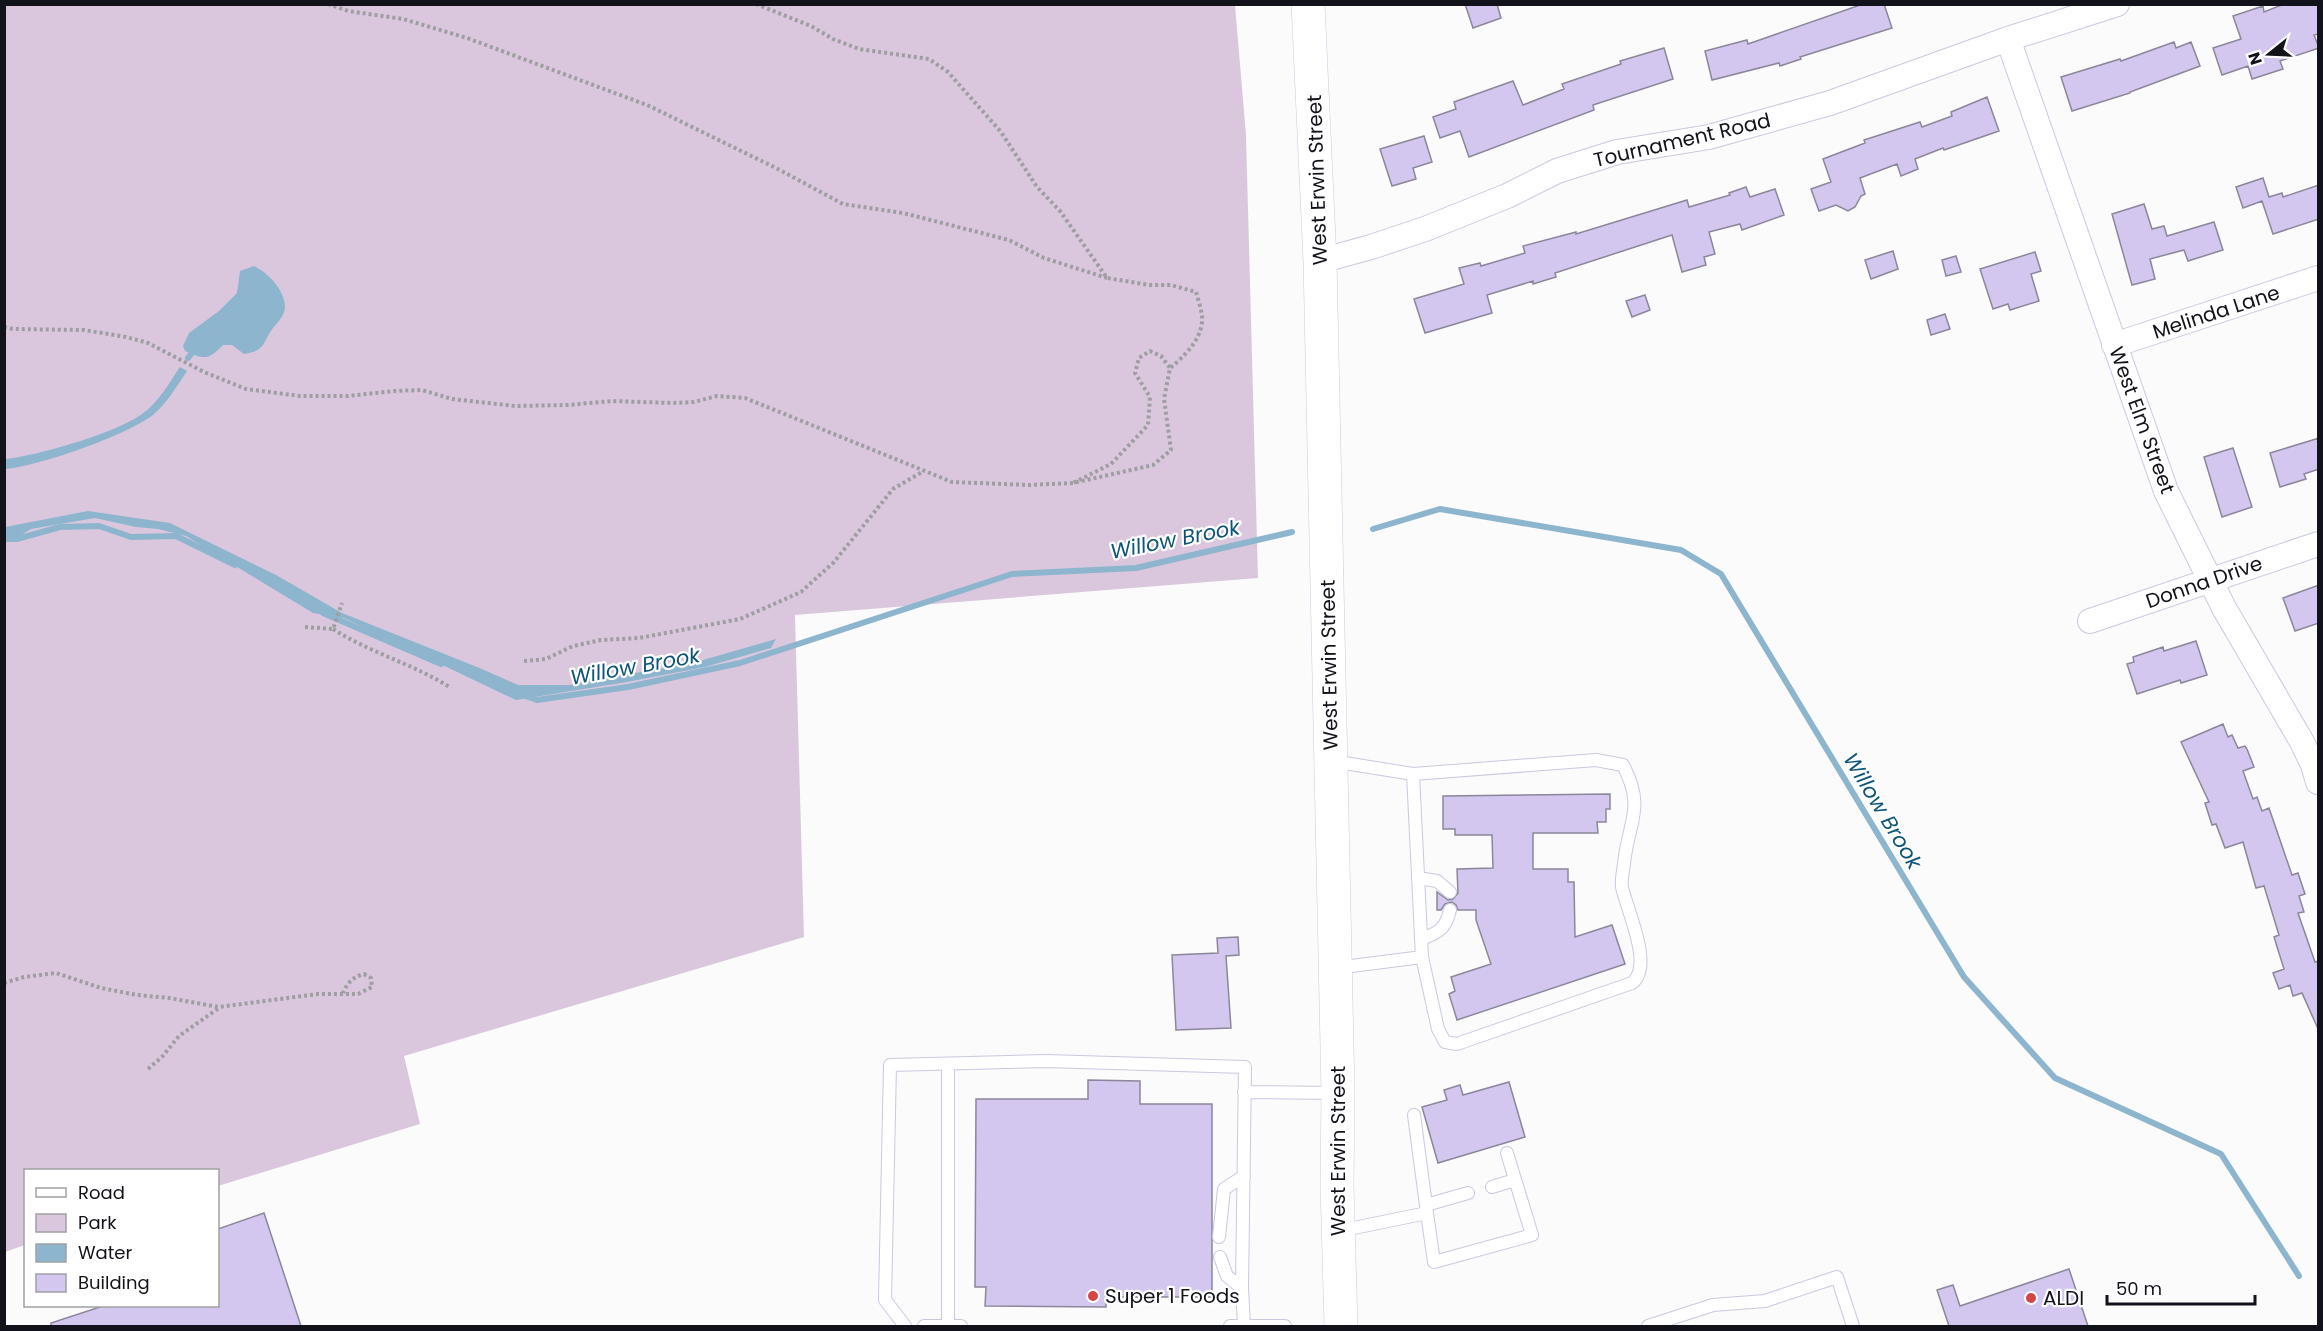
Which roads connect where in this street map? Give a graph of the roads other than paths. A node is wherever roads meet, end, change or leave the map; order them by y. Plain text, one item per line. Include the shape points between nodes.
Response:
1 (1308, 4) edge
2 (2117, 4) edge
3 (2008, 39) junction
4 (1320, 261) junction
5 (2319, 278) edge
6 (2114, 345) junction
7 (2319, 544) edge
8 (2210, 580) junction
9 (2090, 621) dead end
10 (1331, 761) junction
11 (1413, 774) junction
12 (2319, 782) edge
13 (1418, 878) junction
14 (1450, 892) dead end
15 (1450, 910) dead end
16 (1421, 939) junction
17 (1422, 957) junction
18 (1335, 968) junction
19 (948, 1064) junction
20 (1244, 1092) junction
21 (1338, 1093) junction
22 (1414, 1115) dead end
23 (1507, 1153) dead end
24 (1244, 1176) junction
25 (1515, 1180) junction
26 (1492, 1186) dead end
27 (1468, 1193) dead end
28 (1427, 1209) junction
29 (1338, 1231) junction
30 (1219, 1237) dead end
31 (1220, 1257) dead end
32 (1242, 1288) junction
33 (905, 1326) edge
34 (924, 1326) edge
35 (948, 1326) edge
36 (961, 1326) edge
37 (1230, 1326) edge
38 (1244, 1326) edge
39 (1285, 1326) edge
40 (1341, 1326) edge
41 (1648, 1326) edge
42 (1853, 1326) edge

1 - 4 main road, West Erwin Street
2 - 3 street, Tournament Road
3 - 4 street, Tournament Road via 1830,103 1709,137 1617,152 1557,171 1507,196 1425,228
3 - 6 street, West Elm Street
4 - 10 main road, West Erwin Street
5 - 6 street, Melinda Lane
6 - 8 street, West Elm Street via 2166,491
7 - 8 street, Donna Drive
8 - 9 street, Donna Drive
8 - 12 street, West Elm Street via 2302,742
10 - 11 lane
10 - 18 main road, West Erwin Street
11 - 13 lane
11 - 17 lane via 1596,760 1623,765 1636,798 1622,884 1642,962 1639,978 1457,1044 1445,1042 1438,1029
13 - 14 lane via 1437,881
13 - 16 lane
15 - 16 lane via 1447,924 1438,933
16 - 17 lane
17 - 18 lane
18 - 21 main road, West Erwin Street
19 - 20 lane via 1046,1061 1245,1067
19 - 33 lane via 890,1065 885,1300
19 - 35 lane
20 - 21 lane
20 - 24 lane
21 - 29 main road, West Erwin Street
22 - 28 lane
23 - 25 lane
24 - 30 lane via 1224,1189
24 - 32 lane
25 - 26 lane
25 - 28 lane via 1532,1235 1434,1262
27 - 28 lane
28 - 29 lane
29 - 40 main road, West Erwin Street
31 - 32 lane via 1227,1276
32 - 38 lane
34 - 35 lane
35 - 36 lane
37 - 38 lane
38 - 39 lane
41 - 42 lane via 1713,1305 1765,1301 1838,1278

